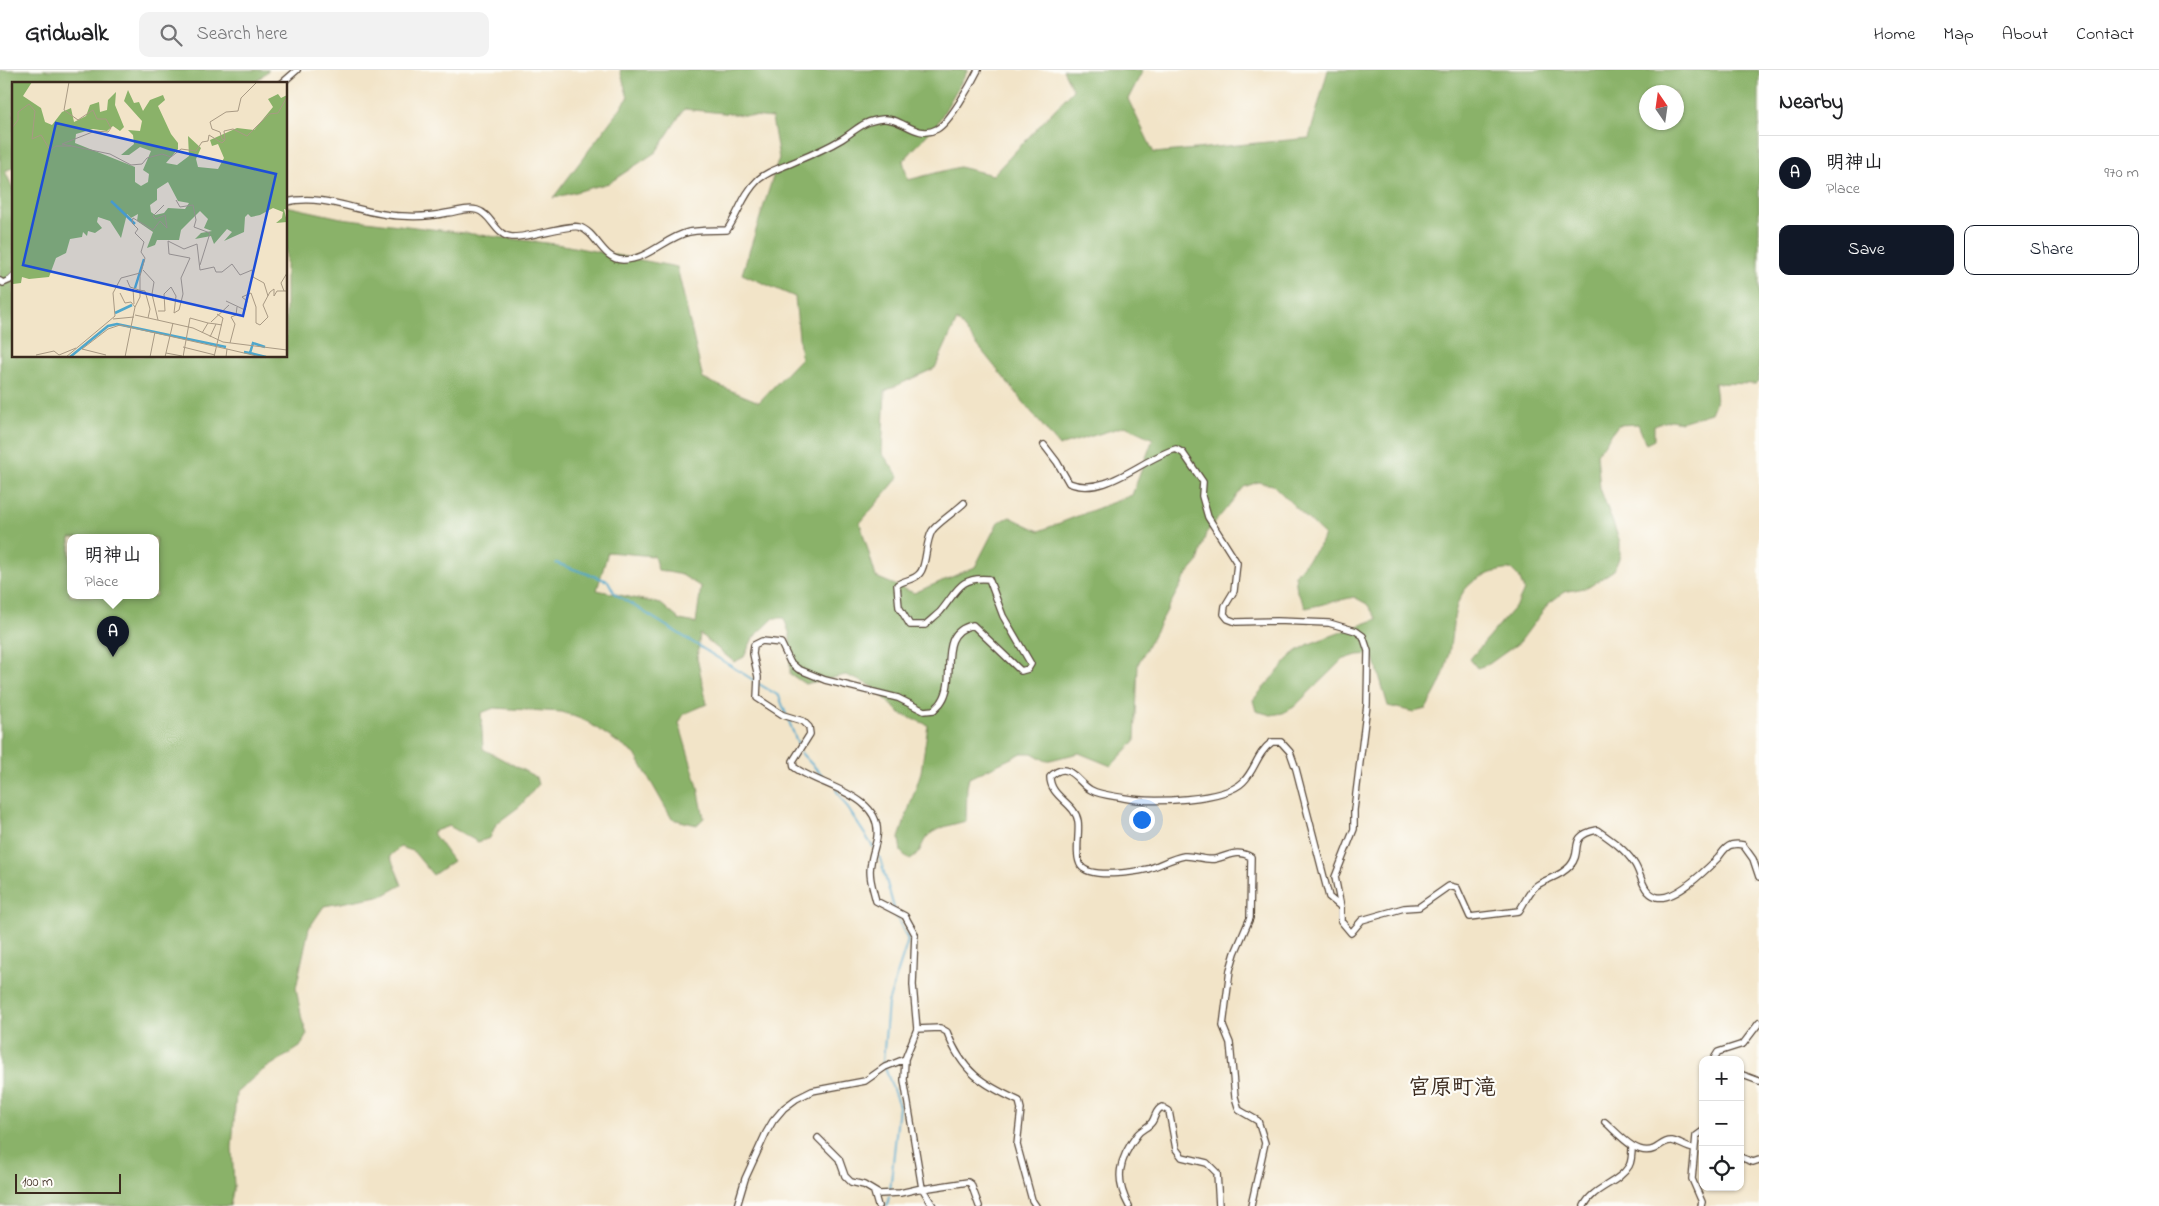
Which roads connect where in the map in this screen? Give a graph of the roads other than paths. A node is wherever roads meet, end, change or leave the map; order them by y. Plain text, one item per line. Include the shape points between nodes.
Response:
1 (297, 70) edge
2 (978, 70) edge
3 (283, 82) edge
4 (288, 202) edge
5 (12, 278) edge
6 (0, 281) edge
7 (1044, 444) dead end
8 (964, 503) dead end
9 (1759, 877) edge
10 (1341, 907) junction
11 (1759, 1023) edge
12 (917, 1029) junction
13 (1716, 1056) edge
14 (905, 1059) junction
15 (1744, 1075) edge
16 (1759, 1081) edge
17 (1605, 1122) dead end
18 (1699, 1134) edge
19 (818, 1138) dead end
20 (1632, 1146) junction
21 (1694, 1149) junction
22 (1744, 1159) edge
23 (1759, 1160) edge
24 (922, 1188) junction
25 (874, 1192) junction
26 (737, 1206) edge
27 (878, 1206) edge
28 (933, 1206) edge
29 (979, 1206) edge
30 (1036, 1206) edge
31 (1129, 1206) edge
32 (1219, 1206) edge
33 (1251, 1206) edge
34 (1584, 1206) edge
35 (1701, 1206) edge

1 - 3 street
2 - 4 street via 967,91 936,130 915,131 884,119 861,124 819,152 757,180 728,230 688,232 641,256 622,260 612,257 593,235 580,227 509,237 478,210 465,208 449,213 402,216 370,212 320,199
5 - 6 street via 3,283
7 - 10 street via 1069,484 1086,487 1110,482 1162,453 1176,449 1183,453 1203,482 1202,496 1208,518 1237,563 1234,591 1225,606 1224,614 1228,619 1236,622 1329,623 1363,636 1368,651 1366,706 1354,829 1336,876
8 - 12 street via 932,529 920,574 914,579 903,580 897,586 899,607 910,625 925,625 961,584 989,579 1003,616 1031,664 1028,669 1021,670 1013,665 972,625 963,627 950,644 942,701 934,710 924,711 898,698 825,680 798,669 790,662 780,643 762,641 754,645 757,698 809,726 810,734 794,761 794,767 853,796 874,817 878,836 870,865 876,901 905,916 915,934 913,985
9 - 10 street via 1750,853 1743,845 1732,844 1675,894 1662,898 1647,890 1635,863 1615,841 1597,830 1579,837 1572,865 1536,886 1519,911 1470,917 1457,888 1449,886 1419,907 1362,920 1351,933 1341,921
10 - 33 street via 1329,897 1296,769 1290,752 1281,742 1272,742 1262,749 1246,780 1238,787 1189,799 1135,800 1090,790 1066,770 1050,777 1053,790 1078,820 1077,844 1081,866 1085,870 1098,874 1113,873 1146,869 1186,856 1213,859 1235,852 1251,857 1250,918 1230,970 1223,1026 1230,1043 1239,1110 1258,1121 1265,1143
11 - 13 street via 1743,1044 1718,1052
12 - 14 street
12 - 30 street via 940,1028 947,1032 952,1047 977,1079 1019,1101 1017,1145
14 - 24 street via 904,1080
14 - 26 street via 885,1067 865,1081 812,1091 784,1108 766,1133 745,1179
15 - 16 street
17 - 20 street
18 - 21 street
19 - 25 street via 839,1159 849,1180
20 - 21 street via 1652,1150 1672,1141
20 - 34 street via 1630,1166 1592,1194
21 - 35 street via 1692,1179
22 - 23 street via 1753,1162
24 - 25 street via 896,1194
24 - 28 street
24 - 29 street via 968,1182
25 - 27 street
31 - 32 street via 1120,1186 1122,1164 1138,1134 1150,1125 1162,1107 1170,1111 1176,1148 1182,1156 1207,1163 1217,1173

